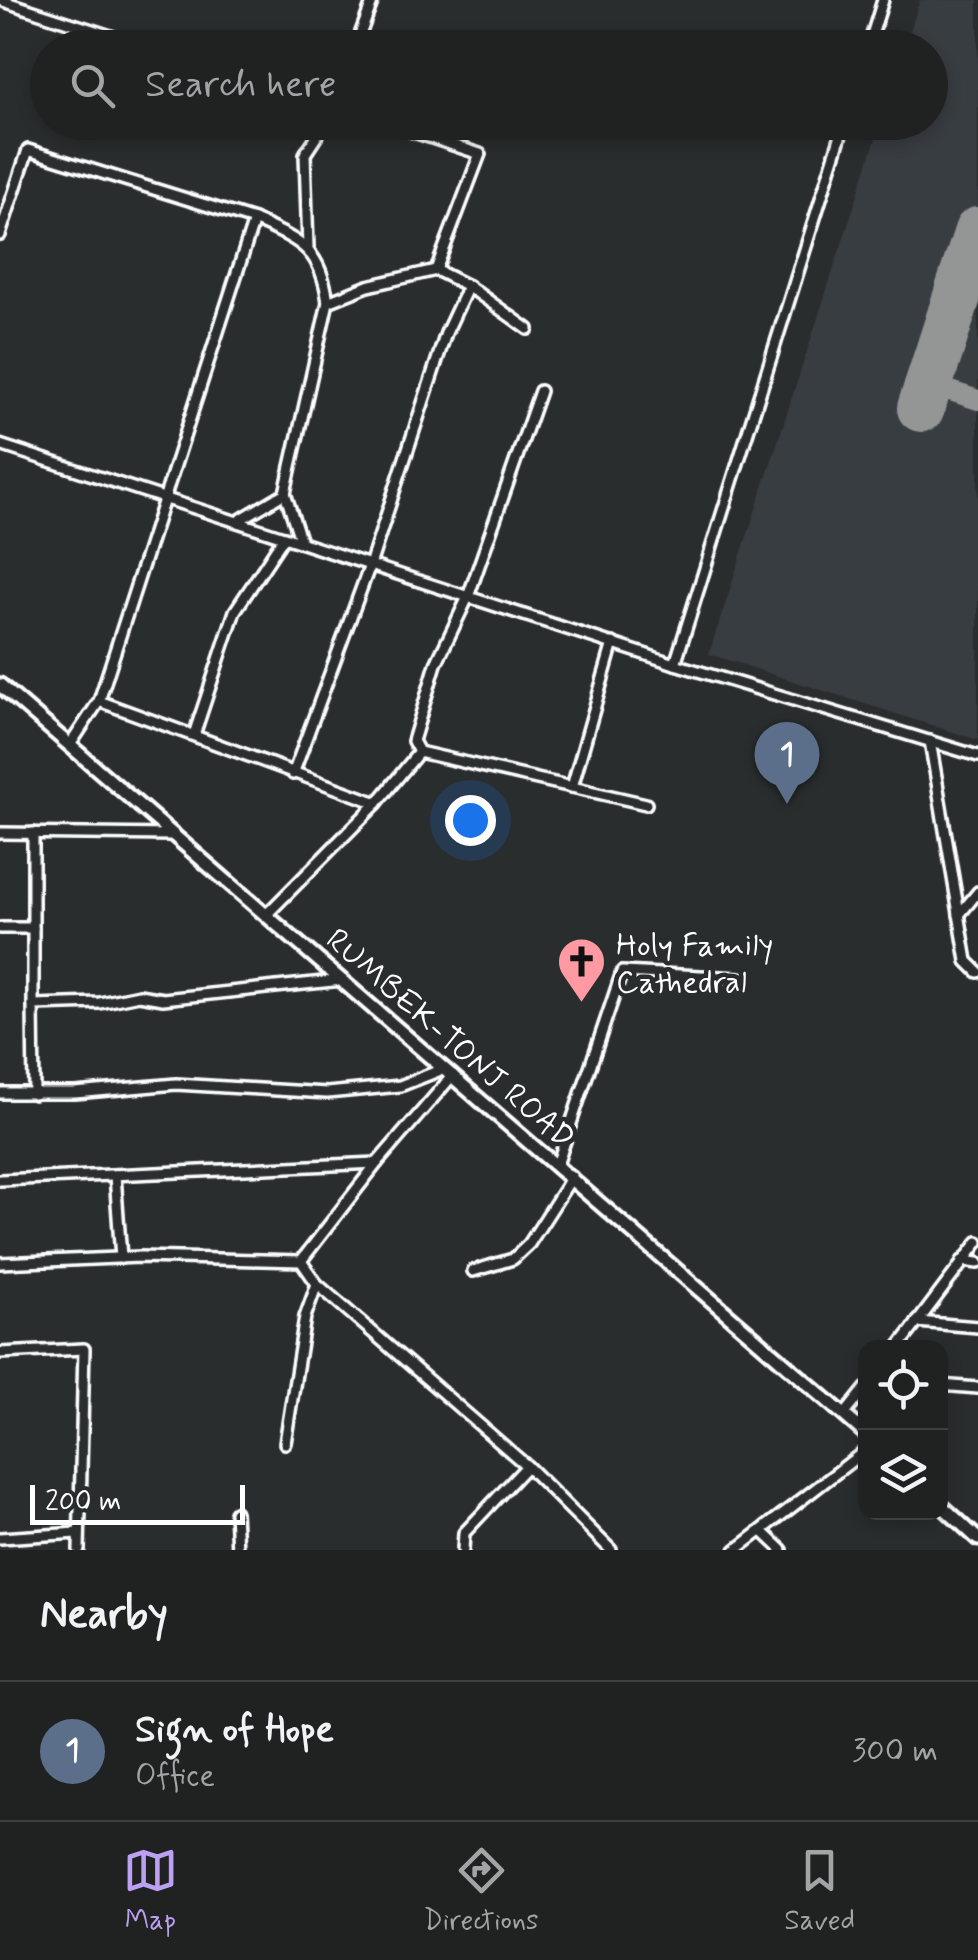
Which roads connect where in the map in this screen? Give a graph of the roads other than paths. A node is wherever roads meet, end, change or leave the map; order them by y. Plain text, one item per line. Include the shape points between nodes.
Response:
1 (0, 0) edge
2 (373, 0) edge
3 (870, 0) edge
4 (882, 2) edge
5 (92, 30) edge
6 (362, 30) edge
7 (873, 30) edge
8 (314, 140) edge
9 (438, 140) edge
10 (839, 140) edge
11 (254, 220) junction
12 (0, 235) edge
13 (308, 248) junction
14 (436, 270) junction
15 (468, 286) junction
16 (328, 302) junction
17 (528, 330) dead end
18 (540, 391) dead end
19 (0, 445) edge
20 (286, 493) junction
21 (162, 498) junction
22 (238, 522) junction
23 (284, 537) junction
24 (300, 542) junction
25 (370, 565) junction
26 (468, 597) junction
27 (613, 644) junction
28 (675, 664) junction
29 (0, 685) edge
30 (99, 701) junction
31 (194, 736) junction
32 (930, 741) junction
33 (70, 744) junction
34 (419, 752) junction
35 (978, 756) edge
36 (293, 774) junction
37 (572, 787) junction
38 (377, 804) junction
39 (646, 804) dead end
40 (0, 833) edge
41 (33, 833) junction
42 (173, 834) junction
43 (978, 892) edge
44 (959, 915) junction
45 (266, 916) junction
46 (0, 928) edge
47 (33, 928) junction
48 (978, 972) edge
49 (740, 978) dead end
50 (342, 980) junction
51 (32, 1004) junction
52 (448, 1072) junction
53 (0, 1093) edge
54 (34, 1094) junction
55 (378, 1163) junction
56 (557, 1165) junction
57 (116, 1175) junction
58 (572, 1177) junction
59 (0, 1180) edge
60 (978, 1242) edge
61 (121, 1258) junction
62 (301, 1261) junction
63 (0, 1262) edge
64 (962, 1262) junction
65 (978, 1263) edge
66 (473, 1271) dead end
67 (316, 1284) junction
68 (918, 1322) junction
69 (978, 1327) edge
70 (904, 1340) edge
71 (0, 1352) edge
72 (948, 1386) edge
73 (978, 1388) edge
74 (858, 1398) edge
75 (845, 1414) junction
76 (862, 1430) edge
77 (285, 1443) dead end
78 (858, 1456) edge
79 (527, 1466) junction
80 (948, 1511) edge
81 (235, 1512) dead end
82 (762, 1531) junction
83 (78, 1533) junction
84 (0, 1538) edge
85 (978, 1539) edge
86 (78, 1550) edge
87 (237, 1550) edge
88 (463, 1550) edge
89 (611, 1550) edge
90 (736, 1550) edge
91 (782, 1550) edge

1 - 5 street
2 - 6 street
3 - 4 street
4 - 7 street
8 - 13 street via 305,154
9 - 14 street via 480,154
10 - 28 street
11 - 12 street via 28,150
11 - 13 street
11 - 21 street
13 - 16 street via 324,276
14 - 15 street
14 - 16 street
15 - 17 street
15 - 25 street
16 - 20 street
18 - 26 street
19 - 21 street
20 - 22 street
20 - 24 street
21 - 22 street
21 - 30 street
22 - 23 street
23 - 24 street
23 - 31 street via 235,611
24 - 25 street
25 - 26 street
25 - 36 street
26 - 27 street
26 - 34 street via 436,664 413,741
27 - 28 street
27 - 37 street
28 - 32 street
29 - 33 main road, RUMBEK-TONJ ROAD
30 - 31 street
30 - 33 street
31 - 36 street
32 - 35 street
32 - 44 street
33 - 42 main road, RUMBEK-TONJ ROAD
34 - 37 street
34 - 38 street
36 - 38 street
37 - 39 street
38 - 45 street
40 - 41 street
41 - 42 street
41 - 47 street
42 - 45 main road, RUMBEK-TONJ ROAD
43 - 44 street
44 - 48 street via 966,961
45 - 50 main road, RUMBEK-TONJ ROAD
46 - 47 street
47 - 51 street
49 - 56 street via 622,972
50 - 51 street via 139,995 100,1004
50 - 52 main road, RUMBEK-TONJ ROAD
51 - 54 street
52 - 54 street via 400,1086 327,1093 176,1084
52 - 55 street
52 - 56 main road, RUMBEK-TONJ ROAD
53 - 54 street
55 - 57 street
55 - 62 street
56 - 58 main road, RUMBEK-TONJ ROAD
57 - 59 street
57 - 61 street
58 - 66 street via 514,1260
58 - 75 main road, RUMBEK-TONJ ROAD
60 - 64 street
61 - 62 street
61 - 63 street
62 - 67 street
64 - 65 street
64 - 68 street
67 - 77 street
67 - 79 street
68 - 69 street
68 - 70 street
71 - 83 street via 84,1349
72 - 73 street
74 - 75 street
75 - 76 main road, RUMBEK-TONJ ROAD
78 - 82 street
79 - 88 street via 464,1533
79 - 89 street
80 - 85 main road
81 - 87 street
82 - 90 street
82 - 91 street
83 - 84 street
83 - 86 street

